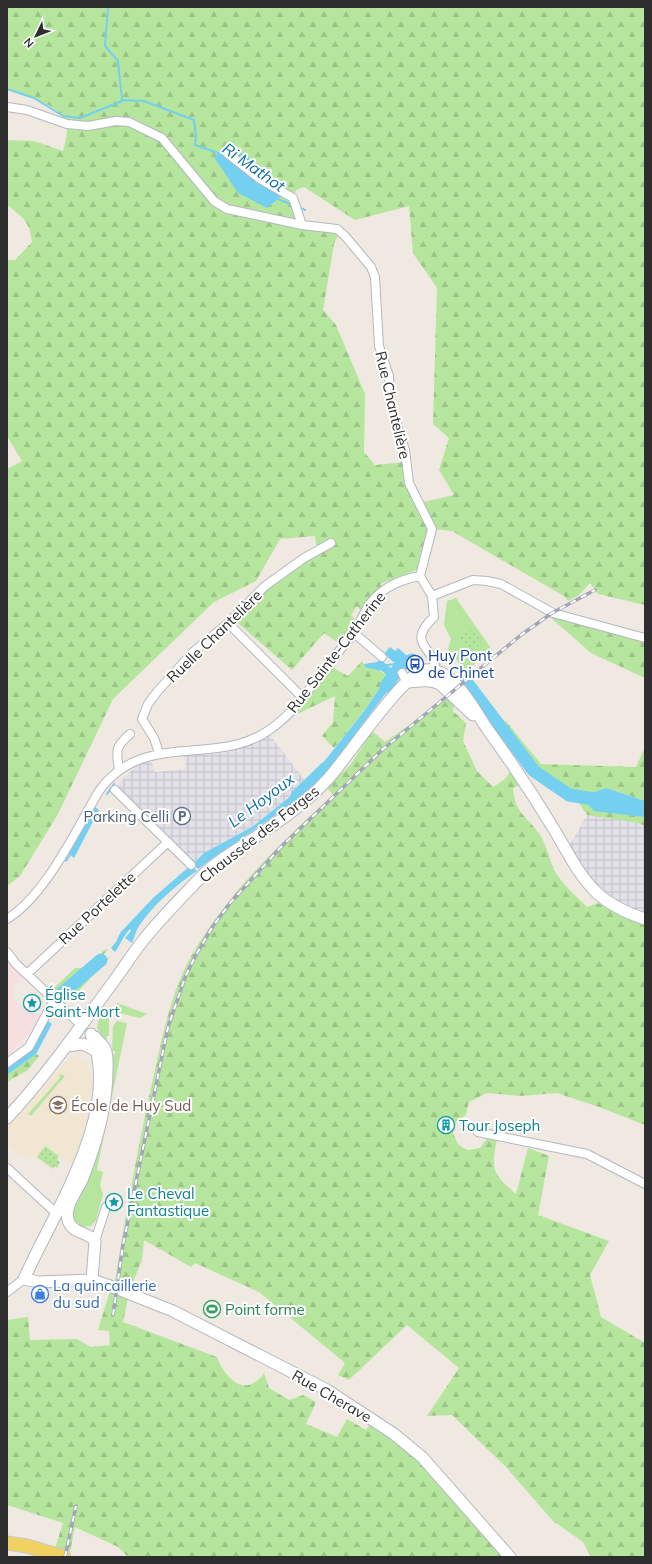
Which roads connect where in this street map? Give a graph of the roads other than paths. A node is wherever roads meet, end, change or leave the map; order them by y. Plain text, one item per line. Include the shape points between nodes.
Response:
1 (7, 107) edge
2 (227, 153) dead end
3 (302, 225) junction
4 (331, 543) dead end
5 (420, 576) junction
6 (432, 596) junction
7 (228, 623) junction
8 (354, 633) junction
9 (645, 638) edge
10 (382, 657) dead end
11 (434, 676) junction
12 (303, 698) junction
13 (130, 734) dead end
14 (159, 753) junction
15 (119, 770) junction
16 (115, 790) dead end
17 (168, 842) junction
18 (191, 864) dead end
19 (7, 919) edge
20 (645, 919) edge
21 (7, 952) edge
22 (27, 974) junction
23 (54, 1000) junction
24 (81, 1025) junction
25 (91, 1034) junction
26 (66, 1046) junction
27 (97, 1050) junction
28 (7, 1063) edge
29 (7, 1118) edge
30 (478, 1132) dead end
31 (7, 1168) edge
32 (645, 1184) edge
33 (106, 1207) dead end
34 (56, 1213) junction
35 (95, 1241) junction
36 (24, 1279) junction
37 (92, 1280) junction
38 (9, 1291) edge
39 (7, 1543) edge
40 (64, 1557) edge
41 (510, 1557) edge

1 - 3 street, Rue Chantelière via 27,110 67,124 88,126 116,121 129,122 162,138 214,201 227,209
2 - 3 street via 260,179 293,198
3 - 5 street, Rue Chantelière via 340,231 371,267 375,277 379,346 389,376 390,404 405,450 409,482 432,529
4 - 7 street, Ruelle Chantelière via 304,558 265,586
5 - 6 street
5 - 8 street, Rue Sainte-Catherine via 393,583 376,596
6 - 9 street via 473,580 487,581 501,584 553,613
6 - 11 street via 434,617 423,627 422,644 432,658
7 - 12 street
7 - 14 street, Ruelle Chantelière via 193,652 145,709 142,719 154,738
8 - 10 street
8 - 12 street, Rue Sainte-Catherine via 327,664
11 - 20 street via 486,727 528,786 595,891 611,904
11 - 24 street, Chaussée des Forges via 406,679 337,769 316,791 202,876 146,937
12 - 14 street, Rue Sainte-Catherine via 271,729 228,748
13 - 15 street via 118,745
14 - 15 street, Rue Sainte-Catherine via 134,761
15 - 19 street, Rue Sainte-Catherine via 99,791 40,888
16 - 17 street
17 - 18 street
17 - 22 street, Rue Portelette
21 - 22 street
22 - 23 street
23 - 24 street
23 - 28 street via 29,1047
24 - 25 street
24 - 26 street, Chaussée des Forges
25 - 27 street
25 - 35 street via 104,1048 107,1056 105,1103 94,1144 67,1216 74,1229
26 - 27 street via 83,1044
26 - 29 street, Chaussée des Forges
27 - 34 street via 99,1089 93,1122 78,1169
30 - 32 street via 587,1154
31 - 34 street
33 - 35 street
34 - 36 street
35 - 37 street
36 - 37 street via 38,1282
36 - 38 street
37 - 41 street, Rue Cherave via 183,1316 328,1390 394,1434 432,1467
39 - 40 main road

